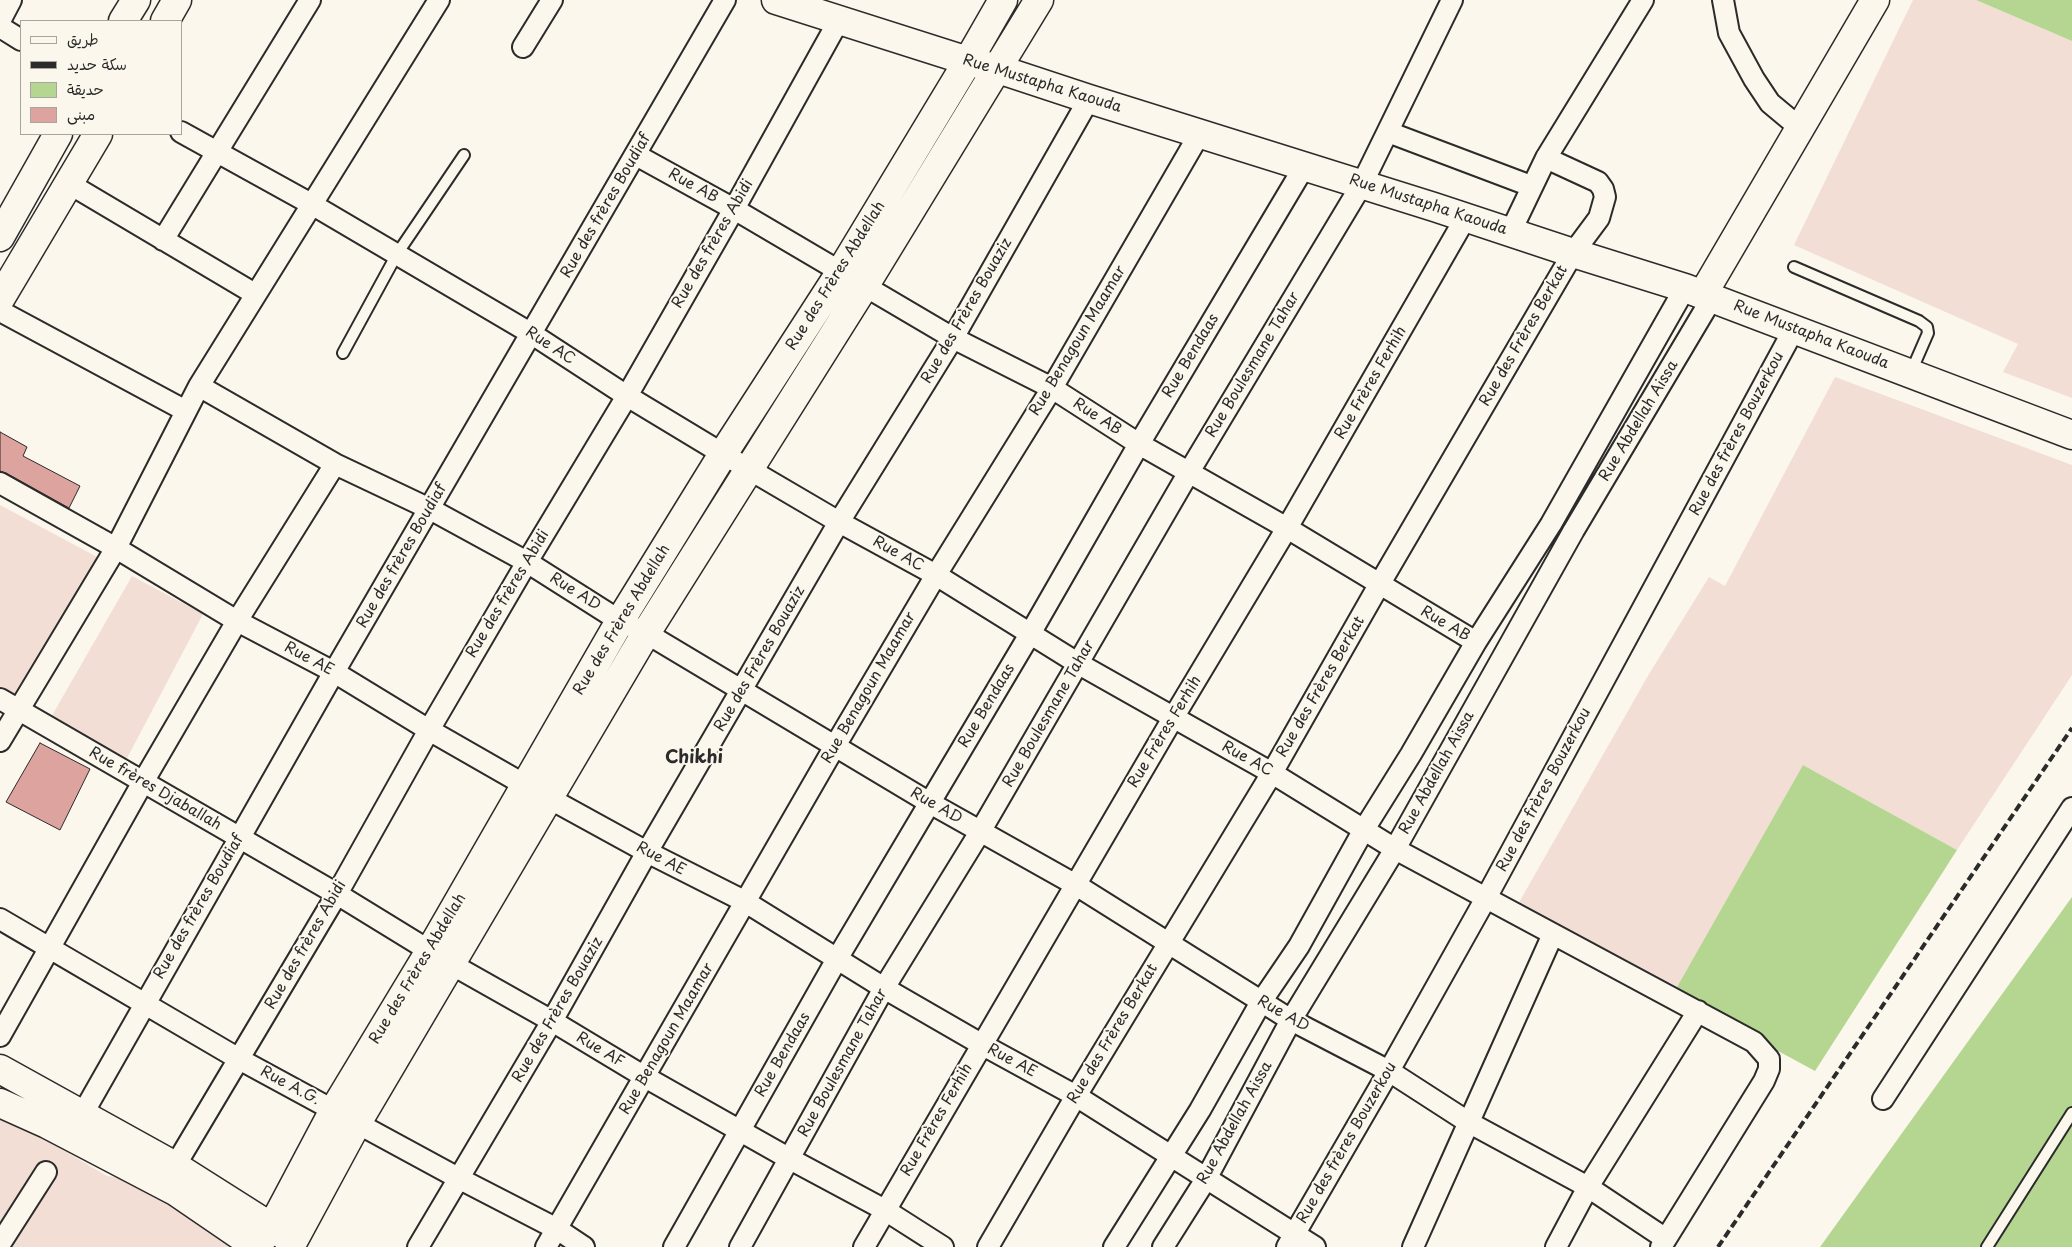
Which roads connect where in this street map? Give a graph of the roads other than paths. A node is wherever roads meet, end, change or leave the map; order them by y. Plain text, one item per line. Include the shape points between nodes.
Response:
1 (11, 0) edge
2 (136, 0) edge
3 (177, 0) edge
4 (310, 0) edge
5 (440, 0) edge
6 (552, 0) edge
7 (726, 0) edge
8 (776, 0) edge
9 (1003, 0) edge
10 (1039, 0) edge
11 (1643, 0) edge
12 (1724, 0) edge
13 (1875, 0) edge
14 (1448, 1) edge
15 (124, 20) edge
16 (166, 20) edge
17 (839, 20) junction
18 (0, 21) edge
19 (0, 27) edge
20 (20, 39) edge
21 (523, 47) dead end
22 (968, 61) junction
23 (998, 68) junction
24 (1090, 99) junction
25 (1800, 128) junction
26 (1388, 132) junction
27 (182, 133) edge
28 (1200, 133) junction
29 (57, 135) edge
30 (97, 135) edge
31 (217, 151) junction
32 (464, 155) dead end
33 (636, 155) junction
34 (1546, 158) junction
35 (1304, 167) junction
36 (68, 183) junction
37 (1362, 184) junction
38 (1530, 186) junction
39 (313, 205) junction
40 (734, 209) junction
41 (1466, 217) junction
42 (1511, 231) junction
43 (0, 236) edge
44 (163, 240) junction
45 (1573, 253) junction
46 (397, 254) junction
47 (1794, 267) dead end
48 (840, 273) junction
49 (865, 285) junction
50 (1700, 293) junction
51 (255, 294) junction
52 (0, 299) edge
53 (0, 311) edge
54 (1794, 328) junction
55 (532, 334) junction
56 (953, 338) junction
57 (343, 353) dead end
58 (1911, 373) junction
59 (199, 386) junction
60 (1052, 388) junction
61 (627, 396) junction
62 (186, 411) junction
63 (2072, 435) edge
64 (1139, 444) junction
65 (723, 454) junction
66 (335, 464) junction
67 (748, 469) junction
68 (1189, 472) junction
69 (0, 483) edge
70 (430, 508) junction
71 (839, 522) junction
72 (1287, 528) junction
73 (116, 548) junction
74 (527, 562) junction
75 (936, 575) junction
76 (1379, 585) junction
77 (238, 621) junction
78 (620, 621) junction
79 (646, 633) junction
80 (1030, 634) junction
81 (1476, 642) junction
82 (1079, 664) junction
83 (334, 672) junction
84 (742, 691) junction
85 (0, 698) edge
86 (18, 709) junction
87 (1173, 718) junction
88 (429, 730) junction
89 (0, 741) edge
90 (835, 746) junction
91 (1272, 773) junction
92 (143, 782) junction
93 (525, 785) junction
94 (550, 797) junction
95 (930, 803) junction
96 (2072, 808) edge
97 (1363, 831) junction
98 (980, 832) junction
99 (239, 837) junction
100 (1395, 849) junction
101 (647, 852) junction
102 (1076, 885) junction
103 (337, 894) junction
104 (1486, 898) junction
105 (744, 901) junction
106 (0, 919) edge
107 (1553, 934) junction
108 (1169, 942) junction
109 (49, 947) junction
110 (440, 957) junction
111 (837, 959) junction
112 (884, 988) junction
113 (1261, 1002) junction
114 (144, 1004) junction
115 (1698, 1012) junction
116 (1292, 1020) junction
117 (552, 1021) junction
118 (0, 1036) edge
119 (981, 1044) junction
120 (239, 1059) junction
121 (0, 1070) edge
122 (1389, 1071) junction
123 (645, 1077) junction
124 (1076, 1096) junction
125 (1883, 1099) dead end
126 (0, 1102) edge
127 (334, 1110) junction
128 (2072, 1113) edge
129 (82, 1115) junction
130 (1468, 1122) junction
131 (357, 1123) junction
132 (740, 1130) junction
133 (1171, 1156) junction
134 (790, 1159) junction
135 (175, 1166) junction
136 (46, 1172) dead end
137 (460, 1179) junction
138 (1206, 1179) junction
139 (1588, 1187) junction
140 (885, 1210) junction
141 (557, 1229) junction
142 (1290, 1240) edge
143 (275, 1243) edge
144 (1664, 1243) edge
145 (0, 1244) edge
146 (418, 1247) edge
147 (546, 1247) edge
148 (584, 1247) edge
149 (674, 1247) edge
150 (740, 1247) edge
151 (864, 1247) edge
152 (943, 1247) edge
153 (988, 1247) edge
154 (1114, 1247) edge
155 (1163, 1247) edge
156 (1315, 1247) edge
157 (1413, 1247) edge
158 (1556, 1247) edge
159 (1987, 1247) edge

1 - 18 street
2 - 15 main road
3 - 16 main road
4 - 31 street
5 - 39 street
6 - 21 street
7 - 33 street, Rue des frères Boudiaf
8 - 17 main road, Rue Mustapha Kaouda
9 - 22 main road, Rue des Frères Abdellah
10 - 23 main road, Rue des Frères Abdellah
11 - 34 street
12 - 25 street via 1729,34 1754,79 1770,103
13 - 25 main road
14 - 26 street, Rue Boulesmane Tahar
17 - 22 main road, Rue Mustapha Kaouda
17 - 40 street, Rue des frères Abidi
19 - 20 street
22 - 23 main road, Rue Mustapha Kaouda
22 - 48 main road, Rue des Frères Abdellah
23 - 24 main road, Rue Mustapha Kaouda
23 - 49 main road, Rue des Frères Abdellah
24 - 28 main road, Rue Mustapha Kaouda
24 - 56 street, Rue des Frères Bouaziz
25 - 50 main road
26 - 37 street, Rue Boulesmane Tahar
26 - 38 street
27 - 31 street, Rue AC
28 - 35 main road, Rue Mustapha Kaouda
28 - 60 street, Rue Benagoun Maamar
29 - 43 main road
30 - 36 main road
31 - 39 street, Rue AC
31 - 44 street
32 - 46 lane
33 - 40 street, Rue AB
33 - 55 street, Rue des frères Boudiaf
34 - 38 street
34 - 45 street, Rue des Frères Berkat via 1598,182 1603,189 1605,197 1598,218
35 - 37 main road, Rue Mustapha Kaouda
35 - 64 street, Rue Bendaas
36 - 44 street
36 - 52 main road
37 - 41 main road, Rue Mustapha Kaouda
37 - 68 street, Rue Boulesmane Tahar
38 - 42 street
39 - 46 street, Rue AC
39 - 51 street
40 - 48 street, Rue AB
40 - 61 street, Rue des frères Abidi
41 - 42 main road, Rue Mustapha Kaouda
41 - 72 street, Rue Frères Ferhih
42 - 45 main road, Rue Mustapha Kaouda
44 - 51 street
45 - 50 main road, Rue Mustapha Kaouda
45 - 76 street, Rue des Frères Berkat
46 - 55 street, Rue AC
46 - 57 lane
47 - 58 lane via 1927,327 1928,333
48 - 49 street, Rue AB
48 - 65 main road, Rue des Frères Abdellah
49 - 56 street, Rue AB
49 - 67 main road, Rue des Frères Abdellah
50 - 54 main road, Rue Mustapha Kaouda
50 - 81 street
50 - 100 street, Rue Abdellah Aissa via 1574,530
51 - 59 street
53 - 62 street
54 - 58 main road, Rue Mustapha Kaouda
54 - 104 street, Rue des frères Bouzerkou
55 - 61 street, Rue AC
55 - 70 street, Rue des frères Boudiaf
56 - 60 street, Rue AB
56 - 71 street, Rue des Frères Bouaziz
58 - 63 main road, Rue Mustapha Kaouda
59 - 62 street
59 - 66 street, Rue AD
60 - 64 street, Rue AB
60 - 75 street, Rue Benagoun Maamar
61 - 65 street, Rue AC
61 - 74 street, Rue des frères Abidi
62 - 73 street
64 - 68 street, Rue AB
64 - 80 street, Rue Bendaas
65 - 67 street, Rue AC
65 - 78 main road, Rue des Frères Abdellah
66 - 70 street, Rue AD
66 - 77 street
67 - 71 street, Rue AC
67 - 79 main road, Rue des Frères Abdellah
68 - 72 street, Rue AB
68 - 82 street, Rue Boulesmane Tahar
69 - 73 street, Rue AE
70 - 74 street, Rue AD
70 - 83 street, Rue des frères Boudiaf
71 - 75 street, Rue AC
71 - 84 street, Rue des Frères Bouaziz
72 - 76 street, Rue AB
72 - 87 street, Rue Frères Ferhih
73 - 77 street, Rue AE
73 - 86 street
74 - 78 street, Rue AD
74 - 88 street, Rue des frères Abidi
75 - 80 street, Rue AC
75 - 90 street, Rue Benagoun Maamar
76 - 81 street, Rue AB
76 - 91 street, Rue des Frères Berkat
77 - 83 street, Rue AE
77 - 92 street
78 - 79 street, Rue AD
78 - 93 main road, Rue des Frères Abdellah
79 - 84 street, Rue AD
79 - 94 main road, Rue des Frères Abdellah
80 - 82 street, Rue AC
80 - 95 street, Rue Bendaas
81 - 97 street via 1412,754
82 - 87 street, Rue AC
82 - 98 street, Rue Boulesmane Tahar
83 - 88 street, Rue AE
83 - 99 street, Rue des frères Boudiaf
84 - 90 street, Rue AD
84 - 101 street, Rue des Frères Bouaziz
85 - 86 street, Rue frères Djaballah
86 - 89 street
86 - 92 street, Rue frères Djaballah
87 - 91 street, Rue AC
87 - 102 street, Rue Frères Ferhih
88 - 93 street, Rue AE
88 - 103 street, Rue des frères Abidi
90 - 95 street, Rue AD
90 - 105 street, Rue Benagoun Maamar
91 - 97 street, Rue AC
91 - 108 street, Rue des Frères Berkat
92 - 99 street, Rue frères Djaballah
92 - 109 street
93 - 94 street, Rue AE
93 - 110 main road, Rue des Frères Abdellah
94 - 101 street, Rue AE
94 - 110 main road, Rue des Frères Abdellah
95 - 98 street, Rue AD
95 - 111 street, Rue Bendaas
96 - 125 street
97 - 100 street, Rue AC
97 - 113 street via 1298,946
98 - 102 street, Rue AD
98 - 112 street, Rue Boulesmane Tahar
99 - 103 street, Rue frères Djaballah
99 - 114 street, Rue des frères Boudiaf
100 - 104 street, Rue AC
100 - 116 street, Rue Abdellah Aissa
101 - 105 street, Rue AE
101 - 117 street, Rue des Frères Bouaziz
102 - 108 street, Rue AD
102 - 119 street, Rue Frères Ferhih
103 - 110 street, Rue AF
103 - 120 street, Rue des frères Abidi
104 - 107 street, Rue AC
104 - 122 street, Rue des frères Bouzerkou
105 - 111 street, Rue AE
105 - 123 street, Rue Benagoun Maamar
106 - 109 street, Rue A.G.
107 - 115 street, Rue AC
107 - 130 street
108 - 113 street, Rue AD
108 - 124 street, Rue des Frères Berkat
109 - 114 street, Rue A.G.
109 - 118 street
110 - 117 street, Rue AF
110 - 127 main road, Rue des Frères Abdellah
110 - 131 main road, Rue des Frères Abdellah
111 - 112 street, Rue AE
111 - 132 street, Rue Bendaas
112 - 119 street, Rue AE
112 - 134 street, Rue Boulesmane Tahar
113 - 116 street, Rue AD
113 - 133 street
114 - 120 street, Rue A.G.
114 - 129 street, Rue des frères Boudiaf
115 - 139 street
115 - 144 street, Rue AC via 1754,1042 1769,1059 1769,1069
116 - 122 street, Rue AD
116 - 138 street, Rue Abdellah Aissa
117 - 123 street, Rue AF
117 - 137 street, Rue des Frères Bouaziz
119 - 124 street, Rue AE
119 - 140 street, Rue Frères Ferhih
120 - 127 street, Rue A.G.
120 - 135 street, Rue des frères Abidi
121 - 129 main road
122 - 130 street, Rue AD
122 - 142 street, Rue des frères Bouzerkou
123 - 132 street, Rue AF
123 - 141 street, Rue Benagoun Maamar
124 - 133 street, Rue AE
124 - 153 street, Rue des Frères Berkat
126 - 143 main road
127 - 131 street, Rue A.G.
127 - 143 main road, Rue des Frères Abdellah
128 - 159 lane
129 - 135 main road
130 - 139 street, Rue AD
130 - 157 street
131 - 137 street, Rue A.G.
131 - 143 main road, Rue des Frères Abdellah
132 - 134 street, Rue AF
132 - 149 street, Rue Bendaas
133 - 138 street, Rue AE
133 - 154 street
134 - 140 street, Rue AF
134 - 150 street, Rue Boulesmane Tahar
135 - 143 main road
136 - 145 street
137 - 141 street, Rue A.G.
137 - 146 street, Rue des Frères Bouaziz
138 - 142 street, Rue AE
138 - 155 street, Rue Abdellah Aissa
139 - 144 street, Rue AD
139 - 158 street
140 - 151 street, Rue Frères Ferhih
140 - 152 street, Rue AF
141 - 147 street, Rue Benagoun Maamar
141 - 148 street, Rue A.G.
142 - 156 street, Rue AE

